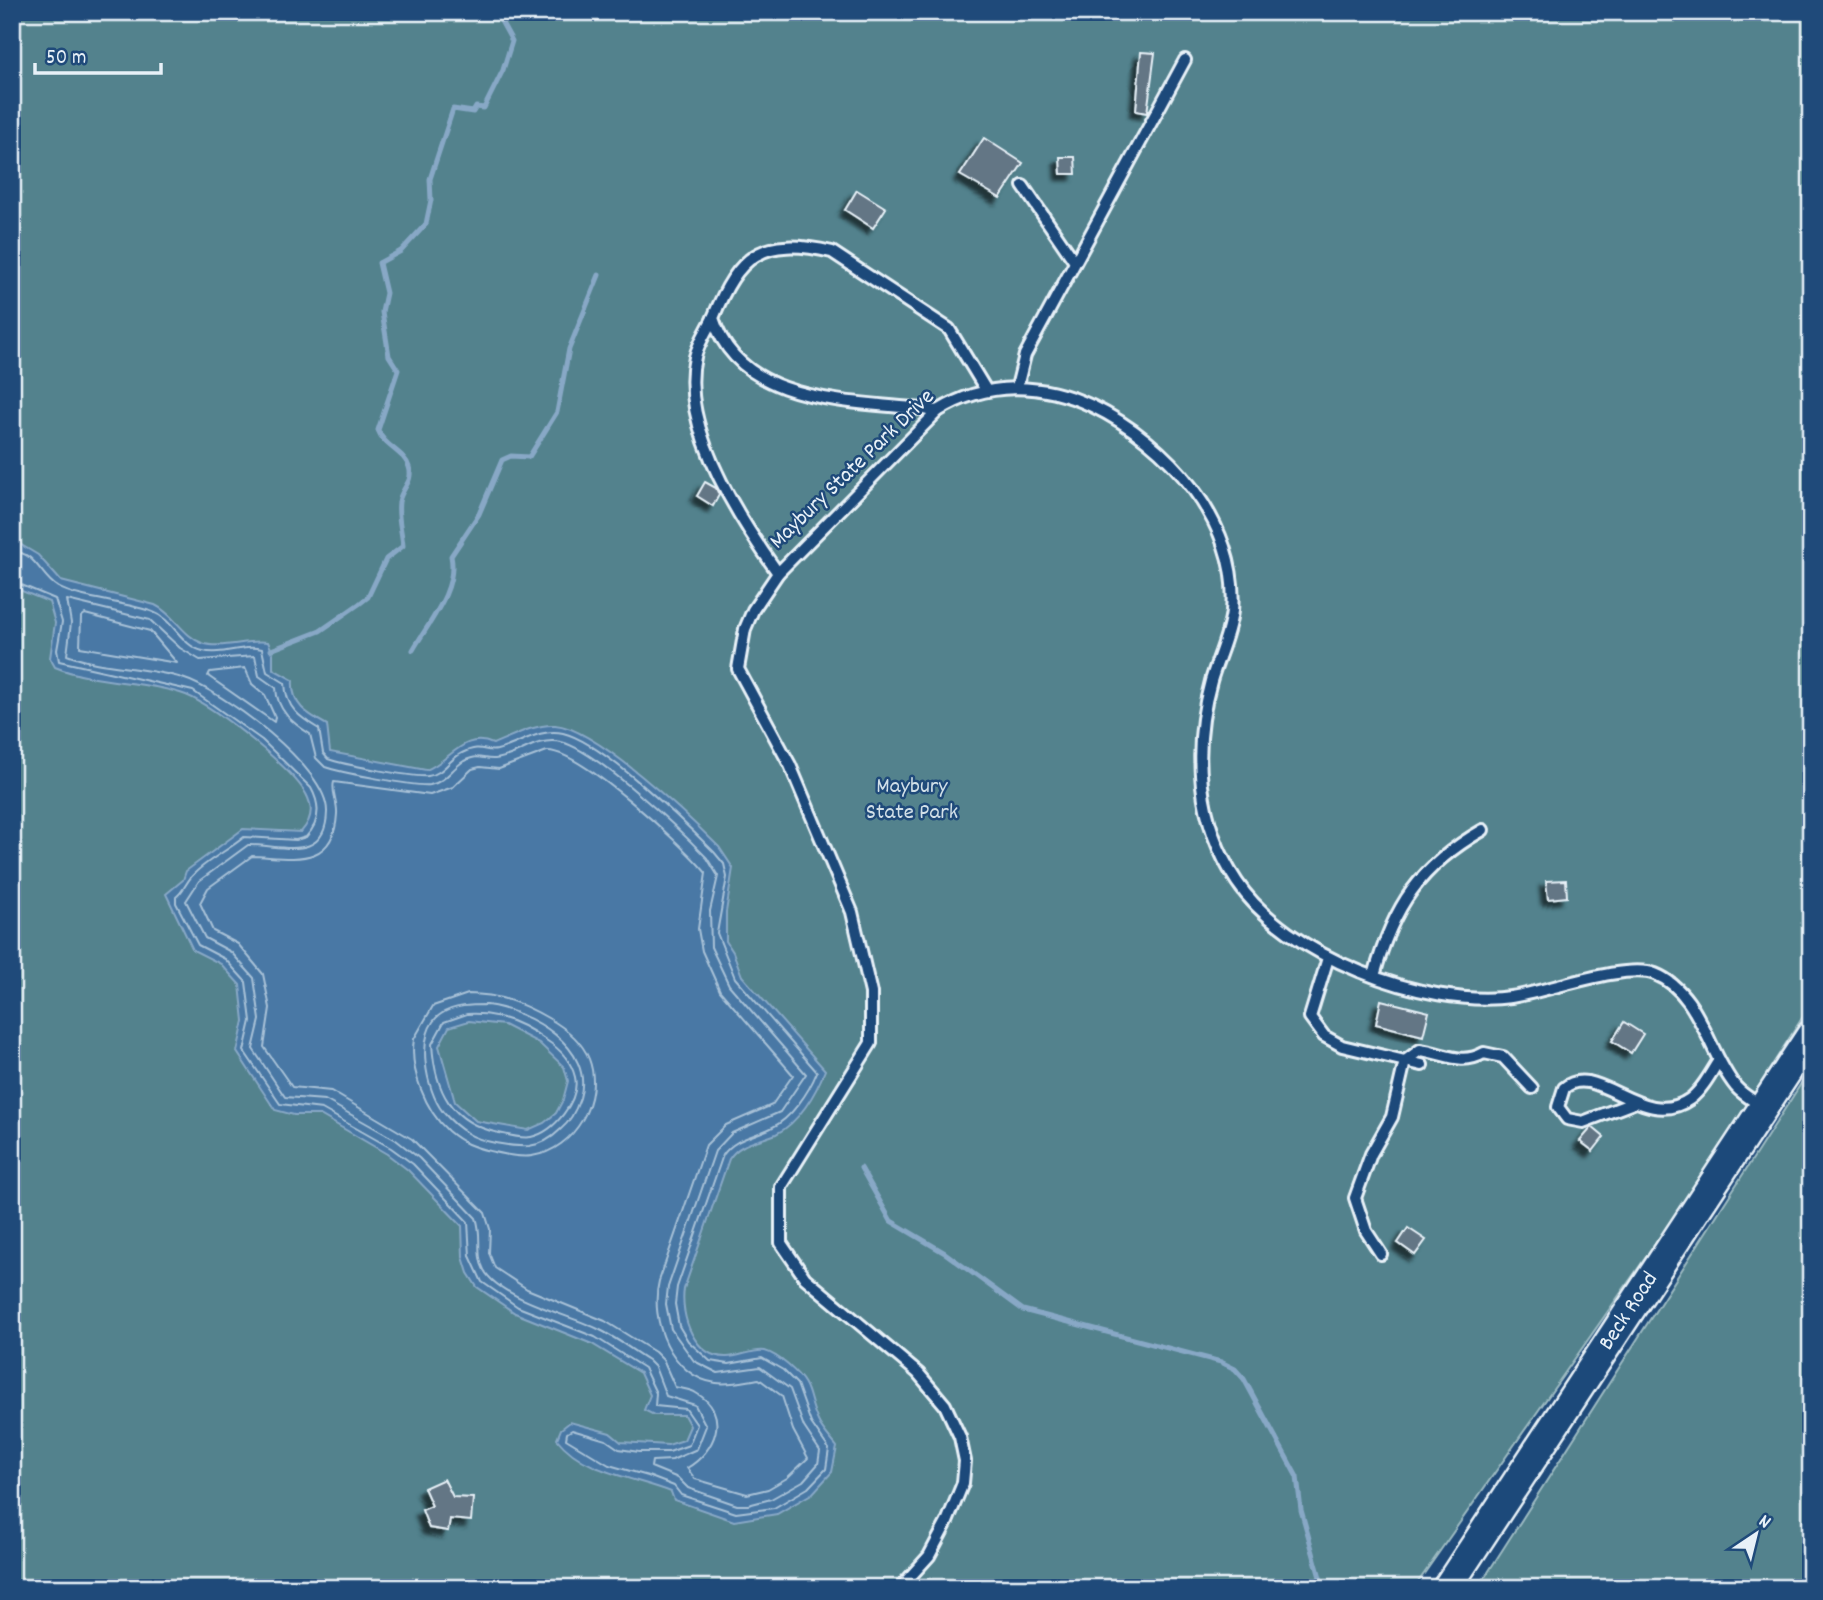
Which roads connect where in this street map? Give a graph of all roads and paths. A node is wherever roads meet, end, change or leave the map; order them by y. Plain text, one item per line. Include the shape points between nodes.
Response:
1 (1185, 60) dead end
2 (1023, 186) dead end
3 (1074, 262) junction
4 (713, 318) junction
5 (1017, 387) junction
6 (986, 390) junction
7 (938, 411) junction
8 (778, 573) junction
9 (1483, 830) dead end
10 (1328, 958) junction
11 (1374, 976) junction
12 (1811, 1035) edge
13 (1719, 1060) junction
14 (1405, 1061) junction
15 (1422, 1065) dead end
16 (1532, 1088) dead end
17 (1633, 1103) junction
18 (1764, 1108) junction
19 (1381, 1254) dead end
20 (900, 1588) edge
21 (1447, 1588) edge

1 - 3 lane
2 - 3 lane
3 - 5 lane via 1026,355
4 - 6 lane via 727,283 758,253 780,246 832,252 949,329
4 - 7 lane via 723,340 748,371 790,393
4 - 8 lane via 695,355 692,385 698,426 755,541
5 - 6 lane, Maybury State Park Drive
5 - 10 lane, Maybury State Park Drive via 1082,402 1115,419 1175,469 1210,515 1226,553 1232,597 1226,641 1212,679 1200,742 1208,820 1231,872 1259,909 1289,936
6 - 7 lane, Maybury State Park Drive
7 - 8 lane, Maybury State Park Drive
8 - 20 lane, Maybury State Park Drive via 745,629 738,669 790,765 852,912 871,993 872,1044 781,1187 781,1243 805,1278 918,1373 945,1405 965,1461 963,1483 947,1522 929,1556
9 - 11 lane via 1438,859 1410,890 1384,940
10 - 11 lane, Maybury State Park Drive
10 - 14 lane via 1310,1017 1324,1036 1342,1046
11 - 13 lane, Maybury State Park Drive via 1448,995 1497,998 1557,989 1625,971 1646,971 1682,995
12 - 18 main road, Beck Road
13 - 17 lane via 1683,1103 1662,1107
13 - 18 lane, Maybury State Park Drive via 1737,1088
14 - 15 lane
14 - 16 lane via 1420,1050 1470,1061 1484,1054 1503,1057
14 - 19 lane via 1392,1117 1371,1154 1355,1198 1366,1231
17 - 17 lane via 1586,1080 1564,1088 1558,1107 1567,1119 1583,1122
18 - 21 main road, Beck Road

